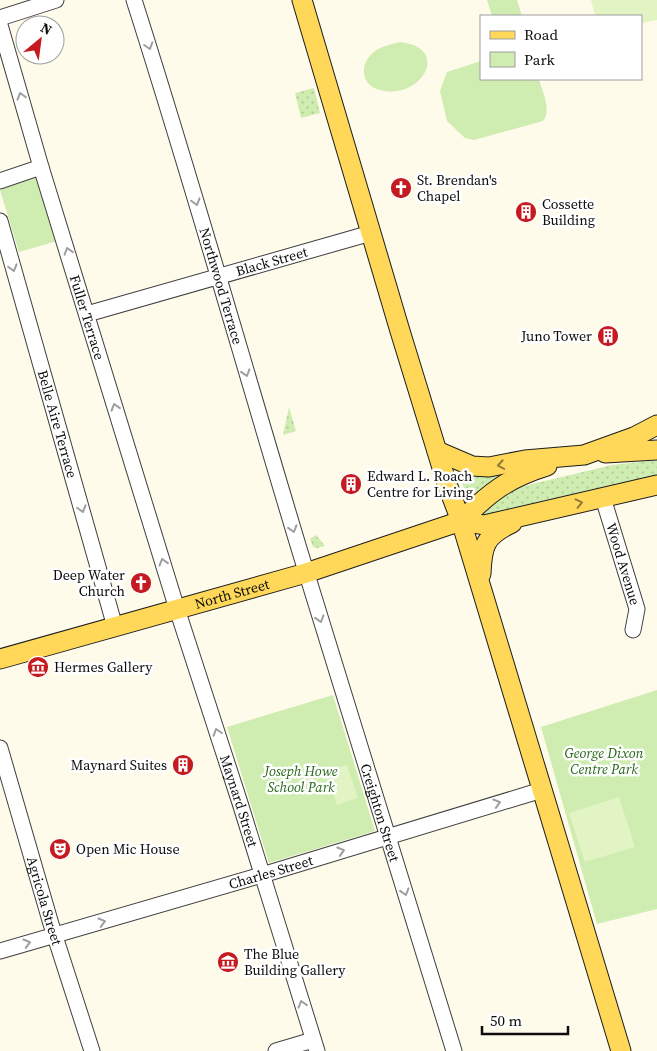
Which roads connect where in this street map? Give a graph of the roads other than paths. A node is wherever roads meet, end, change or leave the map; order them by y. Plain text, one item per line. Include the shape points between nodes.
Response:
1 (134, 0) edge
2 (302, 0) edge
3 (48, 1) edge
4 (0, 18) edge
5 (0, 25) edge
6 (41, 168) junction
7 (0, 181) edge
8 (0, 221) edge
9 (371, 232) junction
10 (217, 276) junction
11 (87, 314) junction
12 (657, 425) edge
13 (657, 450) edge
14 (437, 451) junction
15 (584, 455) junction
16 (657, 485) edge
17 (603, 498) junction
18 (531, 514) junction
19 (461, 521) junction
20 (306, 573) junction
21 (480, 584) junction
22 (177, 609) junction
23 (115, 627) junction
24 (634, 630) dead end
25 (0, 659) edge
26 (0, 748) edge
27 (542, 790) junction
28 (7, 795) edge
29 (388, 837) junction
30 (262, 875) junction
31 (55, 936) junction
32 (0, 951) edge
33 (315, 1046) edge
34 (92, 1051) edge
35 (276, 1051) edge
36 (454, 1051) edge
37 (621, 1051) edge

1 -> 10 street, Northwood Terrace
2 - 9 main road
3 - 4 street
6 -> 5 street, Fuller Terrace
6 - 7 street
11 -> 6 street, Fuller Terrace
8 -> 23 street, Belle Aire Terrace
9 - 10 street, Black Street
9 - 14 main road
10 - 11 street, Black Street
10 -> 20 street, Northwood Terrace
22 -> 11 street, Fuller Terrace
12 - 15 main road
13 - 15 main road, North Street
15 -> 14 main road via 525,460 489,468 472,466
14 - 19 main road
15 - 19 main road, North Street via 531,471 499,486
16 - 17 main road, North Street
18 -> 17 main road, North Street
17 - 24 street, Wood Avenue via 637,609
18 - 19 main road, North Street via 484,524
18 - 21 main road via 490,537 482,551
19 - 20 main road, North Street
19 - 21 main road
20 - 22 main road, North Street
20 -> 29 street, Creighton Street
21 - 27 main road
22 - 23 main road, North Street
30 -> 22 street, Maynard Street
23 - 25 main road, North Street
26 - 28 street, Agricola Street
29 -> 27 street, Charles Street
27 - 37 main road
28 - 31 street, Agricola Street
30 -> 29 street, Charles Street
29 -> 36 street, Creighton Street
31 -> 30 street, Charles Street
33 -> 30 street, Maynard Street
32 -> 31 street, Charles Street
31 - 34 street, Agricola Street
33 - 35 street

